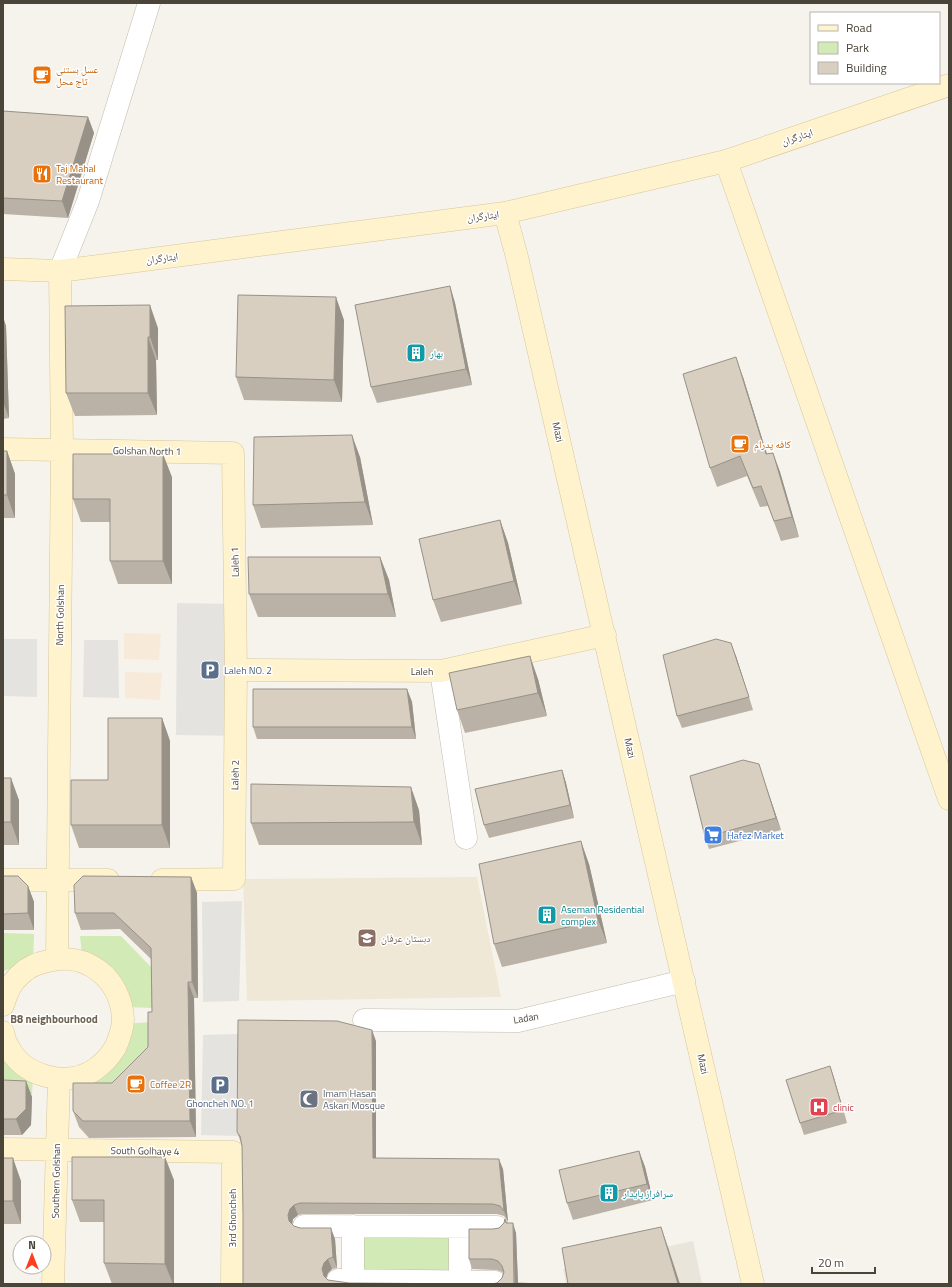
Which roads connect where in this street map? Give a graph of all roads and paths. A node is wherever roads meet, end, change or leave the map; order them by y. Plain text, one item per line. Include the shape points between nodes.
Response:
1 (149, 3) edge
2 (949, 86) edge
3 (726, 161) junction
4 (506, 213) junction
5 (3, 269) edge
6 (60, 271) junction
7 (3, 448) edge
8 (62, 449) junction
9 (233, 453) joint
10 (604, 635) junction
11 (236, 670) junction
12 (441, 671) junction
13 (949, 799) edge
14 (466, 838) dead end
15 (3, 880) edge
16 (57, 880) junction
17 (57, 958) junction
18 (684, 981) junction
19 (3, 1005) edge
20 (364, 1020) dead end
21 (3, 1032) edge
22 (58, 1079) junction
23 (3, 1150) edge
24 (56, 1150) junction
25 (233, 1152) joint
26 (304, 1226) edge
27 (353, 1226) junction
28 (460, 1227) junction
29 (496, 1227) edge
30 (460, 1282) junction
31 (495, 1282) edge
32 (402, 1283) edge
33 (53, 1284) edge
34 (232, 1284) edge
35 (753, 1284) edge

1 - 6 street via 88,201
2 - 3 street, ایثارگران
3 - 4 street, ایثارگران
3 - 13 street
4 - 6 street, ایثارگران
4 - 10 street, Mazi
5 - 6 street, ایثارگران
6 - 8 street, North Golshan
7 - 8 street, Golshan North 1
8 - 9 street, Golshan North 1
8 - 16 street, North Golshan
9 - 11 street, Laleh 1
10 - 12 street, Laleh
10 - 18 street, Mazi
11 - 12 street, Laleh
11 - 16 street, Laleh 2 via 234,879
12 - 14 street
15 - 16 street
16 - 17 street, North Golshan
17 - 19 street via 38,963 21,974 9,989
17 - 22 street via 78,960 96,968 111,982 120,1000 123,1020 119,1040 109,1057 94,1070 76,1078
18 - 20 street, Ladan via 518,1021
18 - 35 street, Mazi
21 - 22 street via 8,1047 20,1062 36,1074
22 - 24 street, Southern Golshan
23 - 24 street, South Golhaye 4
24 - 25 street, South Golhaye 4
24 - 33 street, Southern Golshan
25 - 34 street, 3rd Ghoncheh
26 - 27 street
27 - 28 street
27 - 32 street via 346,1281
28 - 29 street
28 - 30 street
30 - 31 street
30 - 32 street

